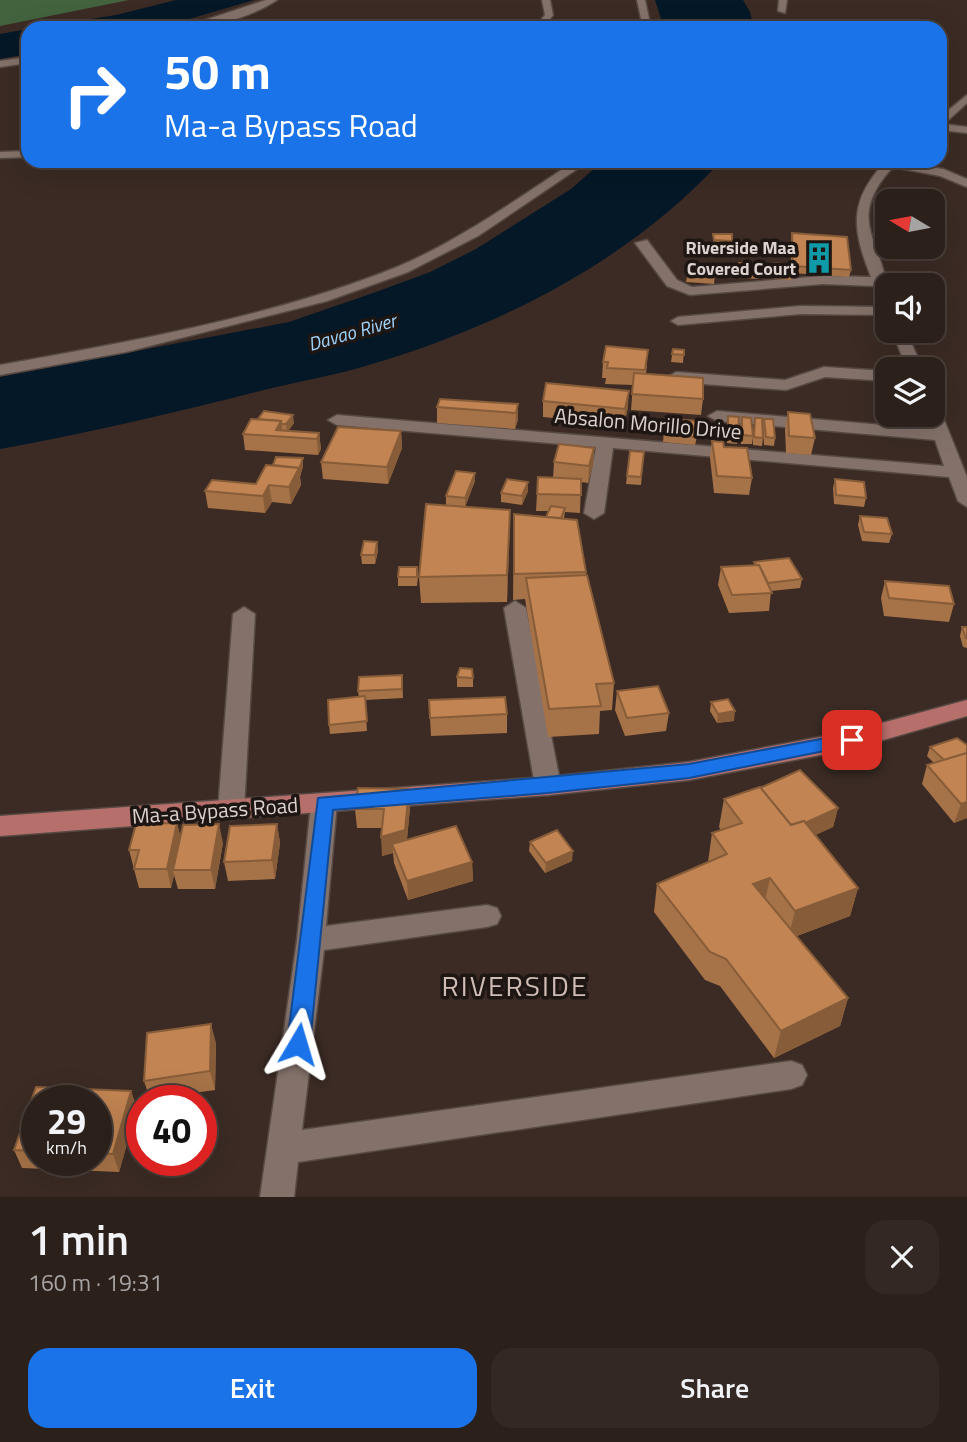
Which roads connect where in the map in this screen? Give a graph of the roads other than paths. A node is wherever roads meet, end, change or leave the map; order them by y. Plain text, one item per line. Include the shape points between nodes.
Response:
1 (273, 0) edge
2 (546, 0) edge
3 (641, 0) edge
4 (783, 0) edge
5 (782, 11) dead end
6 (212, 21) edge
7 (544, 21) edge
8 (646, 21) edge
9 (21, 61) edge
10 (0, 64) edge
11 (967, 98) edge
12 (947, 116) edge
13 (947, 124) edge
14 (967, 131) edge
15 (21, 154) edge
16 (0, 155) edge
17 (572, 168) edge
18 (885, 168) edge
19 (919, 168) edge
20 (967, 183) edge
21 (642, 243) dead end
22 (877, 273) edge
23 (875, 282) edge
24 (875, 311) edge
25 (678, 321) dead end
26 (0, 370) edge
27 (875, 375) edge
28 (656, 376) edge
29 (717, 416) dead end
30 (337, 419) dead end
31 (939, 427) edge
32 (942, 435) junction
33 (605, 443) junction
34 (956, 472) junction
35 (967, 500) edge
36 (594, 513) dead end
37 (515, 608) dead end
38 (244, 614) dead end
39 (967, 708) edge
40 (548, 786) junction
41 (324, 803) junction
42 (231, 810) junction
43 (0, 826) edge
44 (487, 916) dead end
45 (311, 940) junction
46 (791, 1075) dead end
47 (285, 1149) junction
48 (277, 1197) edge

1 - 6 street
2 - 7 street via 549,15
3 - 8 street
4 - 5 street
9 - 10 street
11 - 12 street
13 - 14 street
15 - 16 street
17 - 26 street via 473,233 403,269 322,298 126,347
18 - 22 street via 873,180 861,208 862,228
19 - 20 street
21 - 23 street via 672,283 690,290 823,280
24 - 25 street via 800,310
27 - 28 street via 824,372 786,385
29 - 32 street
30 - 33 street, Absalon Morillo Drive
31 - 32 street
32 - 34 street
33 - 34 street, Absalon Morillo Drive
33 - 36 street
34 - 35 street
37 - 40 street
38 - 42 street
39 - 40 main road, Ma-a Bypass Road via 852,740 689,771
40 - 41 main road, Ma-a Bypass Road
41 - 42 main road, Ma-a Bypass Road
41 - 45 street
42 - 43 main road, Ma-a Bypass Road
44 - 45 street
45 - 47 street
46 - 47 street
47 - 48 street

